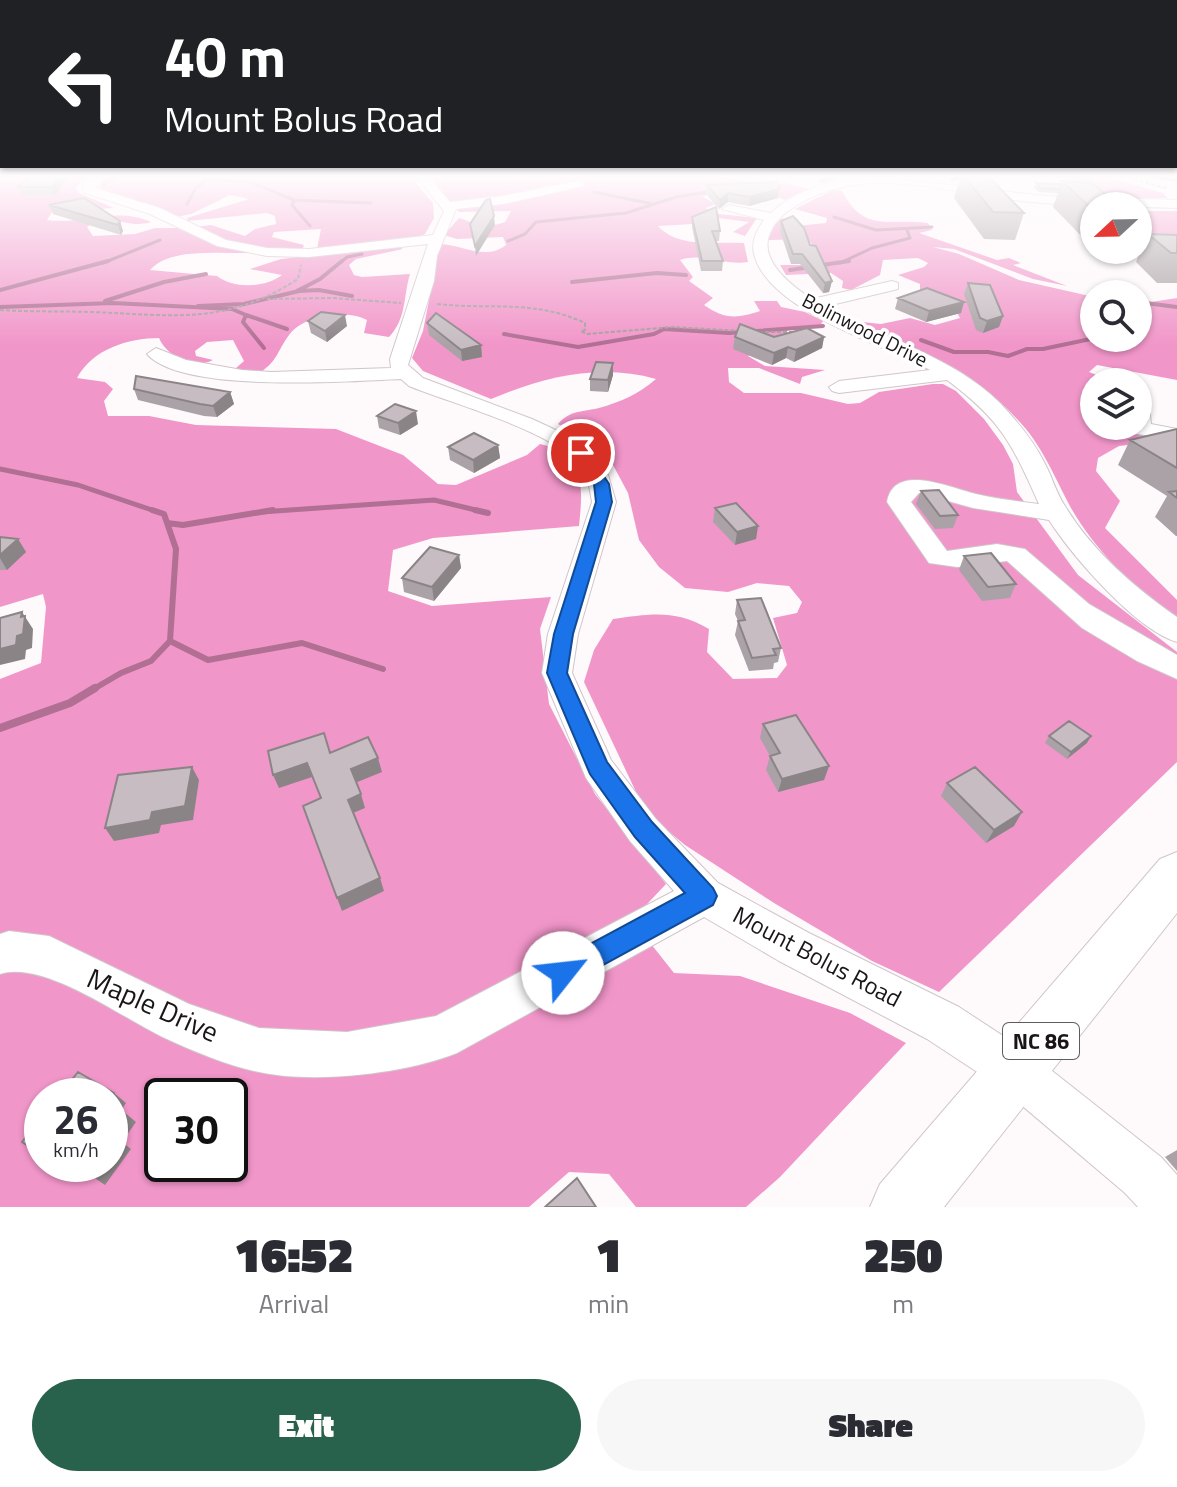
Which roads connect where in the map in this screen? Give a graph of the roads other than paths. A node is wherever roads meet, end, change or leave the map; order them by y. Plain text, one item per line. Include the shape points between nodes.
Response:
1 (200, 232) edge
2 (441, 232) edge
3 (762, 232) edge
4 (437, 239) junction
5 (892, 286) dead end
6 (810, 305) junction
7 (156, 354) dead end
8 (403, 373) junction
9 (949, 374) junction
10 (839, 387) dead end
11 (1152, 430) edge
12 (1177, 435) edge
13 (1058, 514) junction
14 (1177, 632) edge
15 (1177, 668) edge
16 (1177, 875) edge
17 (704, 896) junction
18 (0, 954) edge
19 (1016, 1071) junction
20 (903, 1207) edge
21 (1172, 1207) edge

1 - 4 street via 267,252 309,253
2 - 4 street
3 - 6 street, Bolinwood Drive via 760,254 779,280
4 - 8 street via 399,359
5 - 6 street
6 - 9 street, Bolinwood Drive
7 - 8 street via 181,365 271,378
8 - 17 street, Mount Bolus Road via 564,442 593,468 604,502 563,634 557,673 598,768 643,830
9 - 10 street
9 - 13 street, Bolinwood Drive via 977,393 1020,440
11 - 12 street
13 - 14 street, Bolinwood Drive via 1120,587
13 - 15 street via 973,501 921,486 900,495 899,502 938,557 1012,553 1092,621
16 - 19 main road, NC 86
17 - 18 street, Maple Drive via 441,1037 347,1055 259,1050 181,1023 49,956
17 - 19 street, Mount Bolus Road via 943,1023
19 - 20 main road, NC 86
19 - 21 street, Mount Bolus Road via 1143,1175

